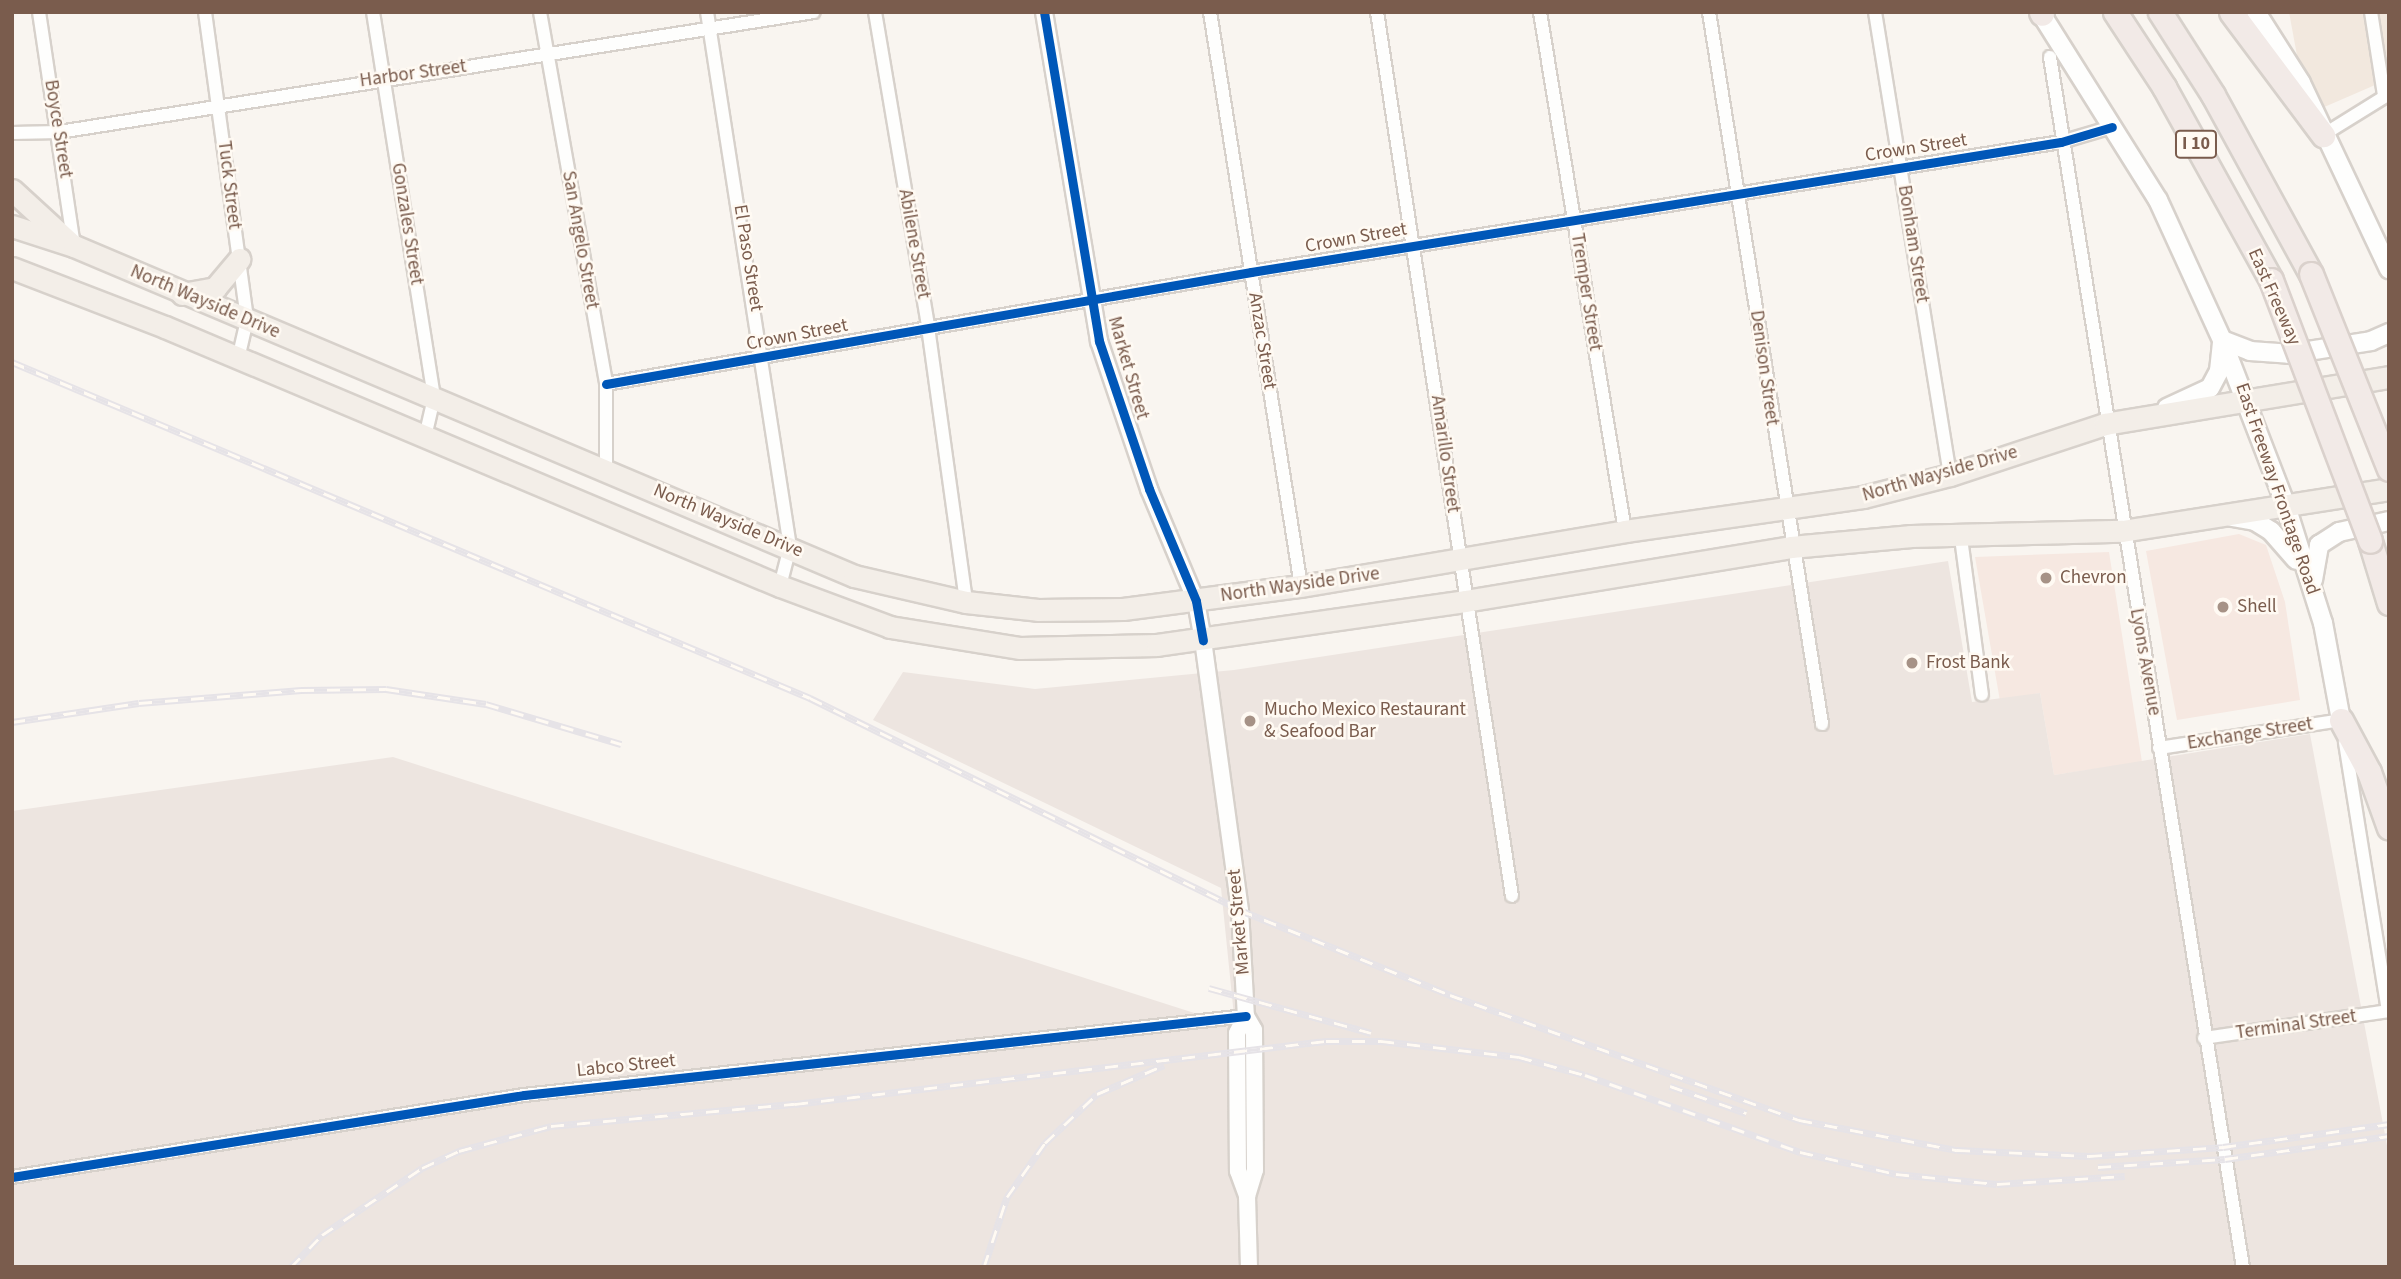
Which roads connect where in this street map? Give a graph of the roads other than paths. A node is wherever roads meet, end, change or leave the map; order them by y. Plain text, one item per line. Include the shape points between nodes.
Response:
1 (39, 12) edge
2 (205, 12) edge
3 (373, 12) edge
4 (540, 12) edge
5 (707, 12) edge
6 (814, 12) edge
7 (875, 12) edge
8 (1044, 12) edge
9 (1210, 12) edge
10 (1377, 12) edge
11 (1540, 12) edge
12 (1709, 12) edge
13 (1875, 12) edge
14 (2115, 12) edge
15 (2160, 12) edge
16 (2231, 12) edge
17 (2256, 12) edge
18 (2371, 12) edge
19 (2041, 13) edge
20 (710, 28) junction
21 (547, 55) junction
22 (2050, 57) dead end
23 (383, 77) junction
24 (2386, 94) edge
25 (219, 106) junction
26 (2112, 127) junction
27 (60, 132) junction
28 (12, 133) edge
29 (2323, 135) junction
30 (2061, 142) junction
31 (1901, 168) junction
32 (12, 190) edge
33 (1739, 195) junction
34 (1574, 221) junction
35 (12, 226) edge
36 (1414, 245) junction
37 (74, 246) junction
38 (239, 259) junction
39 (12, 268) edge
40 (2389, 269) edge
41 (1251, 272) junction
42 (12, 276) edge
43 (40, 280) junction
44 (182, 294) junction
45 (1092, 300) junction
46 (247, 320) junction
47 (928, 327) junction
48 (2389, 333) edge
49 (2222, 340) junction
50 (238, 358) junction
51 (764, 360) junction
52 (2389, 377) edge
53 (606, 384) junction
54 (434, 398) junction
55 (2246, 398) junction
56 (2149, 414) junction
57 (2105, 424) junction
58 (425, 436) junction
59 (2389, 469) edge
60 (606, 470) junction
61 (1950, 475) junction
62 (2389, 489) edge
63 (1784, 506) junction
64 (2286, 506) junction
65 (2222, 515) junction
66 (2389, 521) edge
67 (1625, 531) junction
68 (2122, 531) junction
69 (1961, 538) junction
70 (790, 547) junction
71 (1791, 547) junction
72 (1460, 561) junction
73 (780, 586) junction
74 (1301, 586) junction
75 (2312, 590) junction
76 (1196, 601) junction
77 (1465, 601) junction
78 (966, 602) junction
79 (2389, 603) edge
80 (1203, 640) junction
81 (1983, 695) dead end
82 (2342, 720) junction
83 (1822, 724) dead end
84 (2159, 748) junction
85 (2389, 828) edge
86 (1512, 895) dead end
87 (2388, 1011) edge
88 (1246, 1016) junction
89 (2204, 1038) junction
90 (12, 1177) edge
91 (1249, 1267) edge
92 (2243, 1267) edge

1 - 27 street, Boyce Street
2 - 25 street, Tuck Street
3 - 23 street, Gonzales Street
4 - 21 street, San Angelo Street
5 - 20 street, El Paso Street
6 - 20 street, Harbor Street
7 - 47 street, Abilene Street
8 - 45 street, Market Street
9 - 41 street, Anzac Street
10 - 36 street, Amarillo Street
11 - 34 street, Tremper Street
12 - 33 street, Denison Street
13 - 31 street, Bonham Street
14 - 79 highway, East Freeway / I 10, bridge via 2164,87 2271,280
15 - 59 highway, East Freeway / I 10, bridge via 2213,94 2311,274
16 - 29 highway
17 - 29 main road via 2301,83
18 - 24 street
19 - 26 main road, East Freeway Frontage Road
20 - 21 street, Harbor Street
20 - 51 street, El Paso Street
21 - 23 street, Harbor Street
21 - 53 street, San Angelo Street
22 - 30 street, Lyons Avenue
23 - 25 street, Harbor Street
23 - 54 street, Gonzales Street
24 - 29 street
25 - 27 street, Harbor Street
25 - 38 street, Tuck Street
26 - 30 street, Crown Street
26 - 49 main road, East Freeway Frontage Road via 2161,207
27 - 28 street, Harbor Street
27 - 37 street, Boyce Street
29 - 40 main road
30 - 31 street, Crown Street
30 - 57 street, Lyons Avenue
31 - 33 street, Crown Street
31 - 61 street, Bonham Street
32 - 37 main road
33 - 34 street, Crown Street
33 - 63 street, Denison Street
34 - 36 street, Crown Street
34 - 67 street, Tremper Street
35 - 37 main road, North Wayside Drive
36 - 41 street, Crown Street
36 - 72 street, Amarillo Street
37 - 44 main road, North Wayside Drive
38 - 44 main road via 215,288
38 - 46 street, Tuck Street
39 - 43 main road, North Wayside Drive
41 - 45 street, Crown Street
41 - 74 street, Anzac Street
42 - 43 main road
43 - 50 main road, North Wayside Drive
44 - 46 main road, North Wayside Drive
45 - 47 street, Crown Street
45 - 76 street, Market Street via 1111,386
46 - 50 street, Tuck Street
46 - 54 main road, North Wayside Drive
47 - 51 street, Crown Street
47 - 78 street, Abilene Street
48 - 49 main road via 2371,341 2289,354 2250,351
49 - 55 main road, East Freeway Frontage Road
49 - 56 main road via 2219,371 2210,388
50 - 58 main road, North Wayside Drive
51 - 53 street, Crown Street
51 - 70 street, El Paso Street
52 - 55 main road, North Wayside Drive
53 - 60 street, San Angelo Street
54 - 58 street, Gonzales Street
54 - 60 main road, North Wayside Drive
55 - 56 main road, North Wayside Drive
55 - 64 main road, East Freeway Frontage Road
56 - 57 main road, North Wayside Drive
57 - 61 main road, North Wayside Drive
57 - 68 street, Lyons Avenue
58 - 73 main road, North Wayside Drive
60 - 70 main road, North Wayside Drive
61 - 63 main road, North Wayside Drive via 1863,497
62 - 64 main road, North Wayside Drive
63 - 67 main road, North Wayside Drive
63 - 71 street, Denison Street
64 - 65 main road, North Wayside Drive
64 - 75 main road, East Freeway Frontage Road
65 - 68 main road, North Wayside Drive
65 - 75 main road via 2255,521 2287,544
66 - 75 main road via 2339,532 2319,545
67 - 72 main road, North Wayside Drive
68 - 69 main road, North Wayside Drive
68 - 84 street, Lyons Avenue
69 - 71 main road, North Wayside Drive via 1911,536
69 - 81 street
70 - 73 street, El Paso Street
70 - 78 main road, North Wayside Drive via 855,576
71 - 77 main road, North Wayside Drive
71 - 83 street, Denison Street
72 - 74 main road, North Wayside Drive
72 - 77 street, Amarillo Street
73 - 80 main road, North Wayside Drive via 890,627 964,642 1032,648
74 - 76 main road, North Wayside Drive
75 - 82 main road, East Freeway Frontage Road
76 - 78 main road, North Wayside Drive via 1124,610 1049,610
76 - 80 street, Market Street
77 - 80 main road, North Wayside Drive
77 - 86 street, Amarillo Street
80 - 88 street, Market Street via 1240,910
82 - 84 street, Exchange Street
82 - 85 highway via 2369,772
82 - 87 street, East Freeway Frontage Road
84 - 89 street, Lyons Avenue
87 - 89 street, Terminal Street
88 - 90 street, Labco Street via 524,1095
88 - 91 street, Market Street via 1237,1033 1238,1171 1247,1196
89 - 92 street, Lyons Avenue

